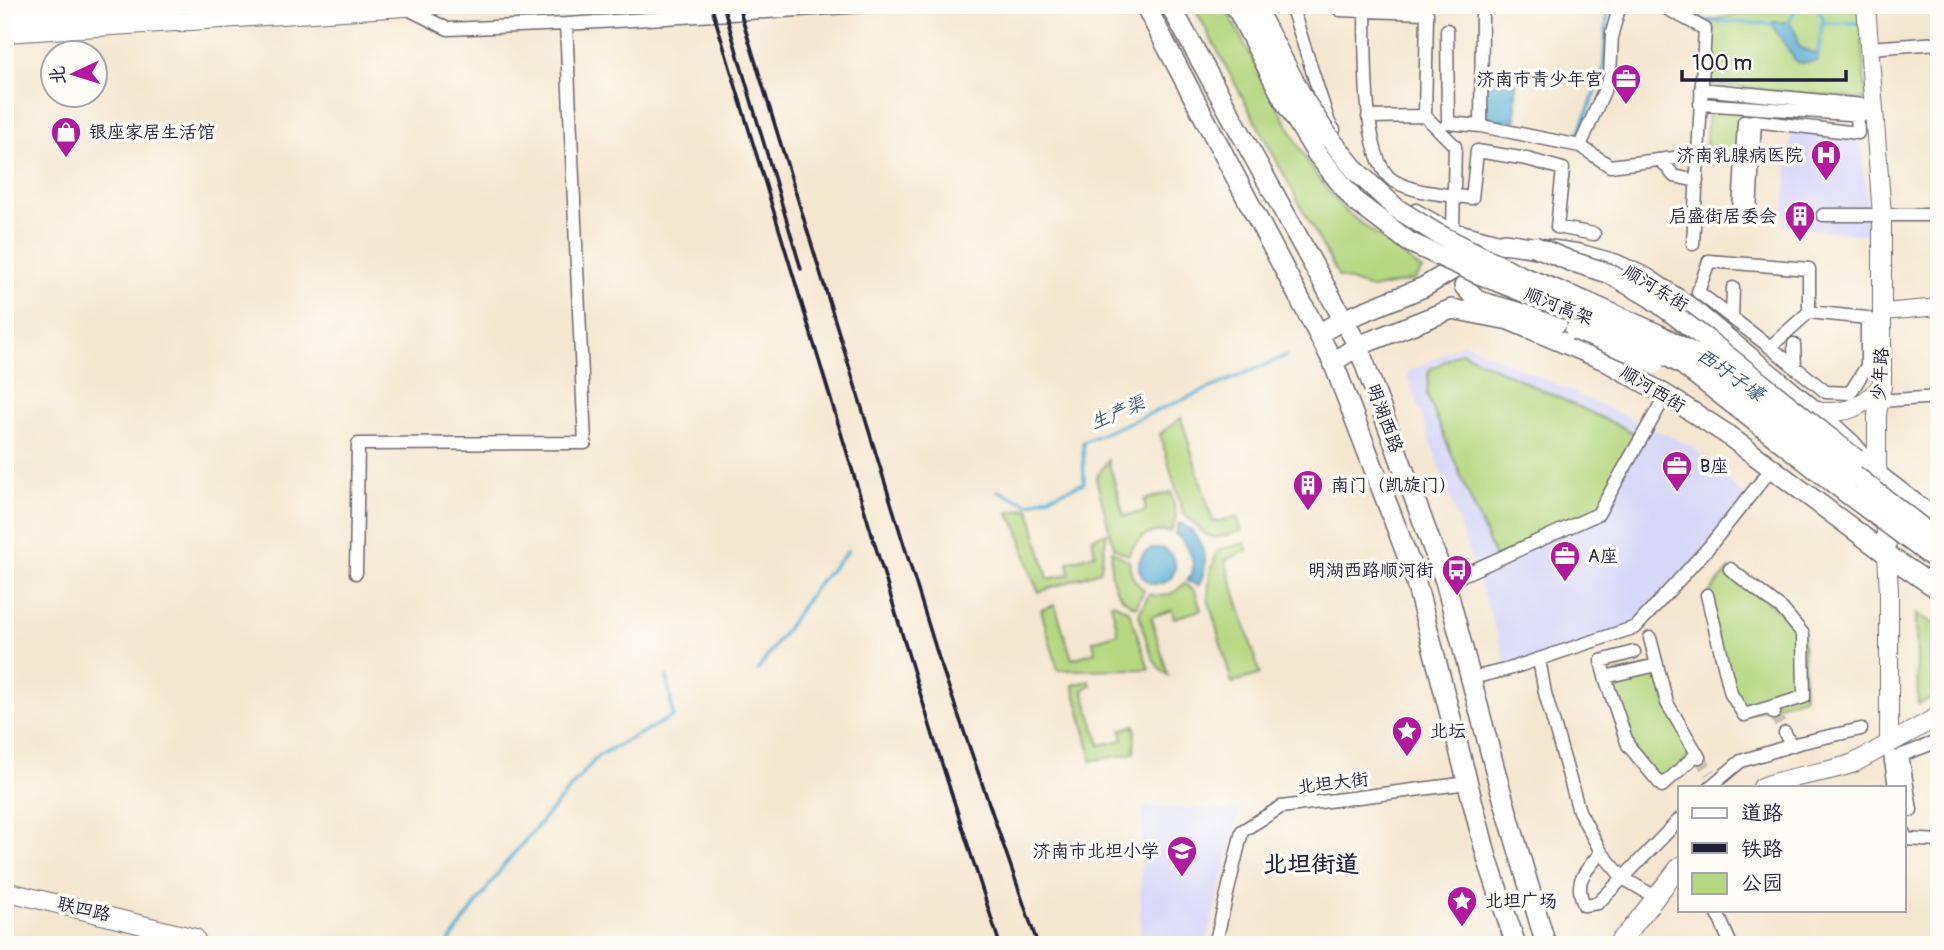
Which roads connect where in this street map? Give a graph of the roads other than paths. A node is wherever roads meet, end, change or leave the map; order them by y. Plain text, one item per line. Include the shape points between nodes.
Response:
1 (436, 5) edge
2 (880, 5) edge
3 (1146, 5) edge
4 (1170, 5) edge
5 (1235, 5) edge
6 (1254, 5) edge
7 (1291, 5) edge
8 (1620, 5) edge
9 (1660, 5) edge
10 (1866, 5) edge
11 (405, 6) edge
12 (1340, 10) dead end
13 (1365, 11) junction
14 (1482, 14) dead end
15 (5, 16) edge
16 (180, 22) junction
17 (566, 24) junction
18 (1447, 30) dead end
19 (5, 33) edge
20 (1939, 43) edge
21 (1869, 48) junction
22 (1702, 89) junction
23 (1700, 104) junction
24 (1868, 112) junction
25 (1425, 116) junction
26 (1368, 117) junction
27 (1481, 126) junction
28 (1454, 146) junction
29 (1580, 146) junction
30 (1477, 151) junction
31 (1698, 155) junction
32 (1661, 160) junction
33 (1697, 181) junction
34 (1452, 194) junction
35 (1745, 212) dead end
36 (1823, 215) dead end
37 (1882, 215) junction
38 (1939, 215) edge
39 (1453, 229) junction
40 (1594, 234) dead end
41 (1693, 244) dead end
42 (1494, 246) junction
43 (1534, 246) junction
44 (1464, 286) junction
45 (1733, 288) dead end
46 (1693, 299) junction
47 (1939, 307) edge
48 (1809, 312) junction
49 (1482, 315) junction
50 (1875, 315) junction
51 (1732, 319) junction
52 (1343, 320) junction
53 (1509, 320) junction
54 (1566, 326) junction
55 (1318, 334) junction
56 (1794, 345) dead end
57 (1359, 346) junction
58 (1770, 347) junction
59 (1333, 362) junction
60 (1795, 368) junction
61 (1880, 393) junction
62 (1665, 395) junction
63 (1939, 397) edge
64 (1815, 411) junction
65 (1772, 468) junction
66 (1880, 483) junction
67 (1939, 522) edge
68 (1897, 523) junction
69 (1939, 541) edge
70 (1889, 556) junction
71 (1939, 562) edge
72 (1730, 569) dead end
73 (356, 573) dead end
74 (1445, 581) junction
75 (1939, 590) edge
76 (1707, 595) dead end
77 (1650, 638) dead end
78 (1634, 652) dead end
79 (1539, 659) junction
80 (1657, 665) junction
81 (1605, 677) junction
82 (1472, 678) junction
83 (1939, 716) edge
84 (1861, 729) dead end
85 (1785, 733) tunnel mouth
86 (1939, 741) edge
87 (1791, 746) junction
88 (1894, 753) junction
89 (1714, 782) edge
90 (1468, 783) junction
91 (1765, 786) edge
92 (1895, 786) edge
93 (1904, 786) edge
94 (1906, 793) edge
95 (1911, 810) dead end
96 (1678, 821) edge
97 (1906, 839) edge
98 (1939, 841) edge
99 (1601, 852) junction
100 (1678, 868) edge
101 (1623, 878) junction
102 (5, 891) edge
103 (1655, 897) junction
104 (1717, 912) edge
105 (198, 945) edge
106 (1215, 945) edge
107 (1516, 945) edge
108 (1546, 945) edge
109 (1616, 945) edge
110 (1731, 945) edge

1 - 11 main road
2 - 17 street
3 - 55 main road, 明湖西路
4 - 52 main road, 明湖西路
5 - 68 main road, 顺河高架, bridge via 1317,154 1355,201 1409,242 1620,331 1683,365 1849,495
6 - 68 main road, 顺河高架, bridge via 1328,136 1356,171 1396,208 1521,276 1708,360
7 - 39 street via 1329,123 1345,147 1396,200
8 - 29 street via 1612,33 1609,77
9 - 22 street via 1705,29
10 - 21 main road, 少年路
11 - 16 main road
11 - 17 street via 448,29
12 - 13 street
13 - 25 street via 1427,13
13 - 26 street
14 - 27 street
15 - 16 main road via 141,8
16 - 19 main road
17 - 73 street via 585,443 358,444
18 - 27 street via 1448,123
20 - 21 street
21 - 24 main road, 少年路
22 - 23 street
22 - 24 street
23 - 24 street
23 - 31 street
24 - 35 street via 1858,133 1744,122
24 - 37 main road, 少年路
25 - 26 street
25 - 28 street
26 - 34 street via 1379,163 1392,180 1413,189
27 - 29 street
28 - 30 street
28 - 34 street
29 - 32 street via 1609,166
30 - 34 street via 1472,198
30 - 40 street via 1563,169 1557,227
31 - 32 street
31 - 33 street
32 - 33 street via 1674,176
33 - 41 street
34 - 39 street
36 - 37 street
37 - 38 street
37 - 50 main road, 少年路
39 - 42 street
42 - 43 main road, 顺河东街
42 - 44 main road via 1466,269
42 - 52 main road via 1424,287
43 - 46 main road, 顺河东街 via 1615,264
43 - 68 main road, bridge via 1608,273 1705,338 1860,463
44 - 49 main road
44 - 54 main road via 1478,301
45 - 51 street
46 - 48 street via 1709,261 1810,269
46 - 51 street
46 - 64 main road, 顺河东街
47 - 50 street
48 - 50 street
48 - 58 street
49 - 53 main road, 顺河西街
49 - 57 main road, 顺河西街 via 1452,309
50 - 60 street via 1867,366 1850,393 1826,392
50 - 61 main road, 少年路
51 - 58 street
52 - 55 main road
52 - 57 main road, 明湖西路
53 - 54 main road
53 - 62 main road, 顺河西街 via 1602,359
54 - 68 main road, bridge via 1637,355 1699,388 1828,487
55 - 59 main road, 明湖西路
56 - 60 street
57 - 59 main road, 顺河西街
57 - 74 main road, 明湖西路
58 - 60 street
59 - 90 main road, 明湖西路 via 1413,572
61 - 63 street
61 - 64 main road via 1850,410
61 - 66 main road, 少年路
62 - 65 main road, 顺河西街
62 - 74 street via 1598,514
64 - 66 main road, 顺河东街 via 1851,444
65 - 70 main road, 顺河西街
65 - 79 street via 1636,627
66 - 67 main road, 顺河东街
66 - 68 main road, 少年路, bridge
68 - 69 main road, 顺河高架, bridge
68 - 70 main road, 少年路
68 - 71 main road, 顺河高架, bridge
70 - 75 main road, 顺河西街
70 - 88 main road, 少年路
72 - 76 street via 1783,610 1803,634 1804,697 1773,710 1744,715 1731,694
74 - 82 main road, 明湖西路
77 - 80 street
78 - 81 street via 1601,661
79 - 82 street
79 - 99 street via 1579,811
80 - 81 street
80 - 81 street via 1667,703 1698,755 1662,786 1628,745
82 - 108 main road, 明湖西路
83 - 88 main road
84 - 87 street
85 - 87 street
86 - 88 street
87 - 89 street via 1741,761
88 - 91 main road
88 - 92 street
88 - 93 street
90 - 106 street, 北坦大街 via 1281,807 1242,831
90 - 107 main road, 明湖西路
94 - 95 street
96 - 101 street
97 - 98 street
99 - 101 street
99 - 101 street via 1580,880 1578,891 1584,905 1598,903
100 - 103 main road
101 - 103 street
102 - 105 main road, 联四路 via 195,938
103 - 109 main road
104 - 110 street

